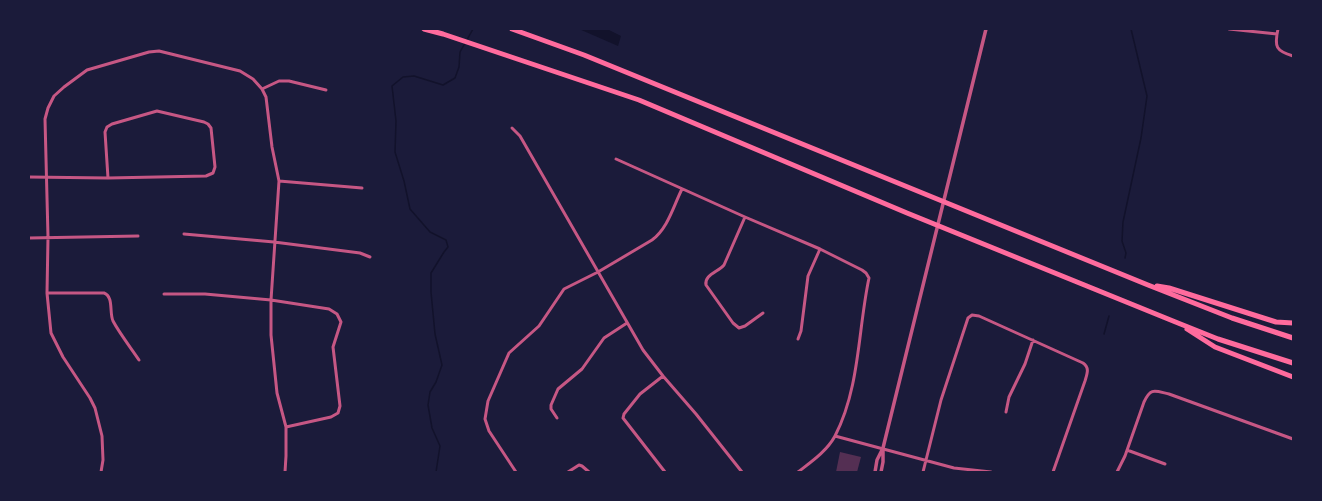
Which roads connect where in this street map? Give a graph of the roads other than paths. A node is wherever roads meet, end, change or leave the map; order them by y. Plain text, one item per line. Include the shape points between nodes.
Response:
1 (424, 29) edge
2 (512, 29) edge
3 (986, 29) edge
4 (1229, 29) edge
5 (1278, 29) edge
6 (1277, 34) junction
7 (1293, 56) edge
8 (262, 89) junction
9 (326, 90) dead end
10 (512, 128) dead end
11 (616, 159) dead end
12 (29, 177) edge
13 (47, 178) junction
14 (108, 178) junction
15 (279, 181) junction
16 (362, 188) dead end
17 (682, 189) junction
18 (745, 217) junction
19 (184, 234) dead end
20 (138, 236) dead end
21 (48, 237) junction
22 (29, 238) edge
23 (274, 242) junction
24 (820, 249) junction
25 (370, 257) dead end
26 (598, 272) junction
27 (1148, 285) junction
28 (47, 293) junction
29 (164, 294) dead end
30 (271, 300) junction
31 (763, 313) dead end
32 (1178, 323) junction
33 (1293, 323) edge
34 (627, 324) junction
35 (1293, 338) edge
36 (798, 339) dead end
37 (1033, 340) junction
38 (139, 360) dead end
39 (1293, 363) edge
40 (663, 376) junction
41 (1293, 377) edge
42 (1006, 412) dead end
43 (557, 418) dead end
44 (286, 427) junction
45 (835, 436) junction
46 (1293, 439) edge
47 (883, 448) junction
48 (1127, 450) junction
49 (926, 460) junction
50 (1165, 464) dead end
51 (101, 472) edge
52 (284, 472) edge
53 (516, 472) edge
54 (568, 472) edge
55 (589, 472) edge
56 (665, 472) edge
57 (742, 472) edge
58 (798, 472) edge
59 (875, 472) edge
60 (881, 472) edge
61 (923, 472) edge
62 (992, 472) edge
63 (1053, 472) edge
64 (1117, 472) edge

1 - 32 highway via 639,100
2 - 27 highway via 584,55
3 - 47 street
4 - 6 street
5 - 6 street
6 - 7 street via 1277,48
8 - 9 street via 279,81 289,81
8 - 13 street via 253,79 240,71 159,51 87,70 54,96 48,108 45,119
8 - 15 street via 266,97
10 - 26 street via 520,136
11 - 17 street
12 - 13 street
13 - 14 street
13 - 21 street
14 - 14 street via 206,176 213,173 215,167 211,128 204,122 157,111 112,124 107,127 106,132
15 - 16 street
15 - 23 street
17 - 18 street
17 - 26 street via 659,235
18 - 24 street
18 - 31 street via 724,265 705,281 739,328
19 - 23 street
20 - 21 street
21 - 22 street
21 - 28 street
23 - 25 street via 360,253
23 - 30 street
24 - 36 street via 808,276
24 - 45 street via 862,270 869,278 856,368 846,408
26 - 34 street
26 - 53 street via 564,289 539,326 509,353 488,401 485,419 489,431
27 - 33 highway via 1169,288 1276,322
27 - 35 highway via 1232,318
28 - 38 street via 107,295 113,320
28 - 51 street via 51,333 63,357 90,398 100,422 103,460
29 - 30 street via 205,294
30 - 44 street via 271,334 277,393
30 - 44 street via 329,309 337,314 341,322 333,347 340,406 338,413 331,417
32 - 39 highway
32 - 41 highway via 1215,347
34 - 40 street
34 - 43 street via 604,338 582,369 558,389 551,409
37 - 42 street via 1009,397
37 - 49 street via 979,316 972,315 968,318 941,400
37 - 63 street via 1084,363 1088,370
40 - 56 street via 640,394 623,418
40 - 57 street
44 - 52 street
45 - 47 street
45 - 58 street
46 - 48 street via 1169,394 1154,391 1148,393
47 - 49 street
47 - 59 street
47 - 60 street
48 - 50 street
48 - 64 street
49 - 61 street
49 - 62 street via 954,468
54 - 55 street via 578,465

